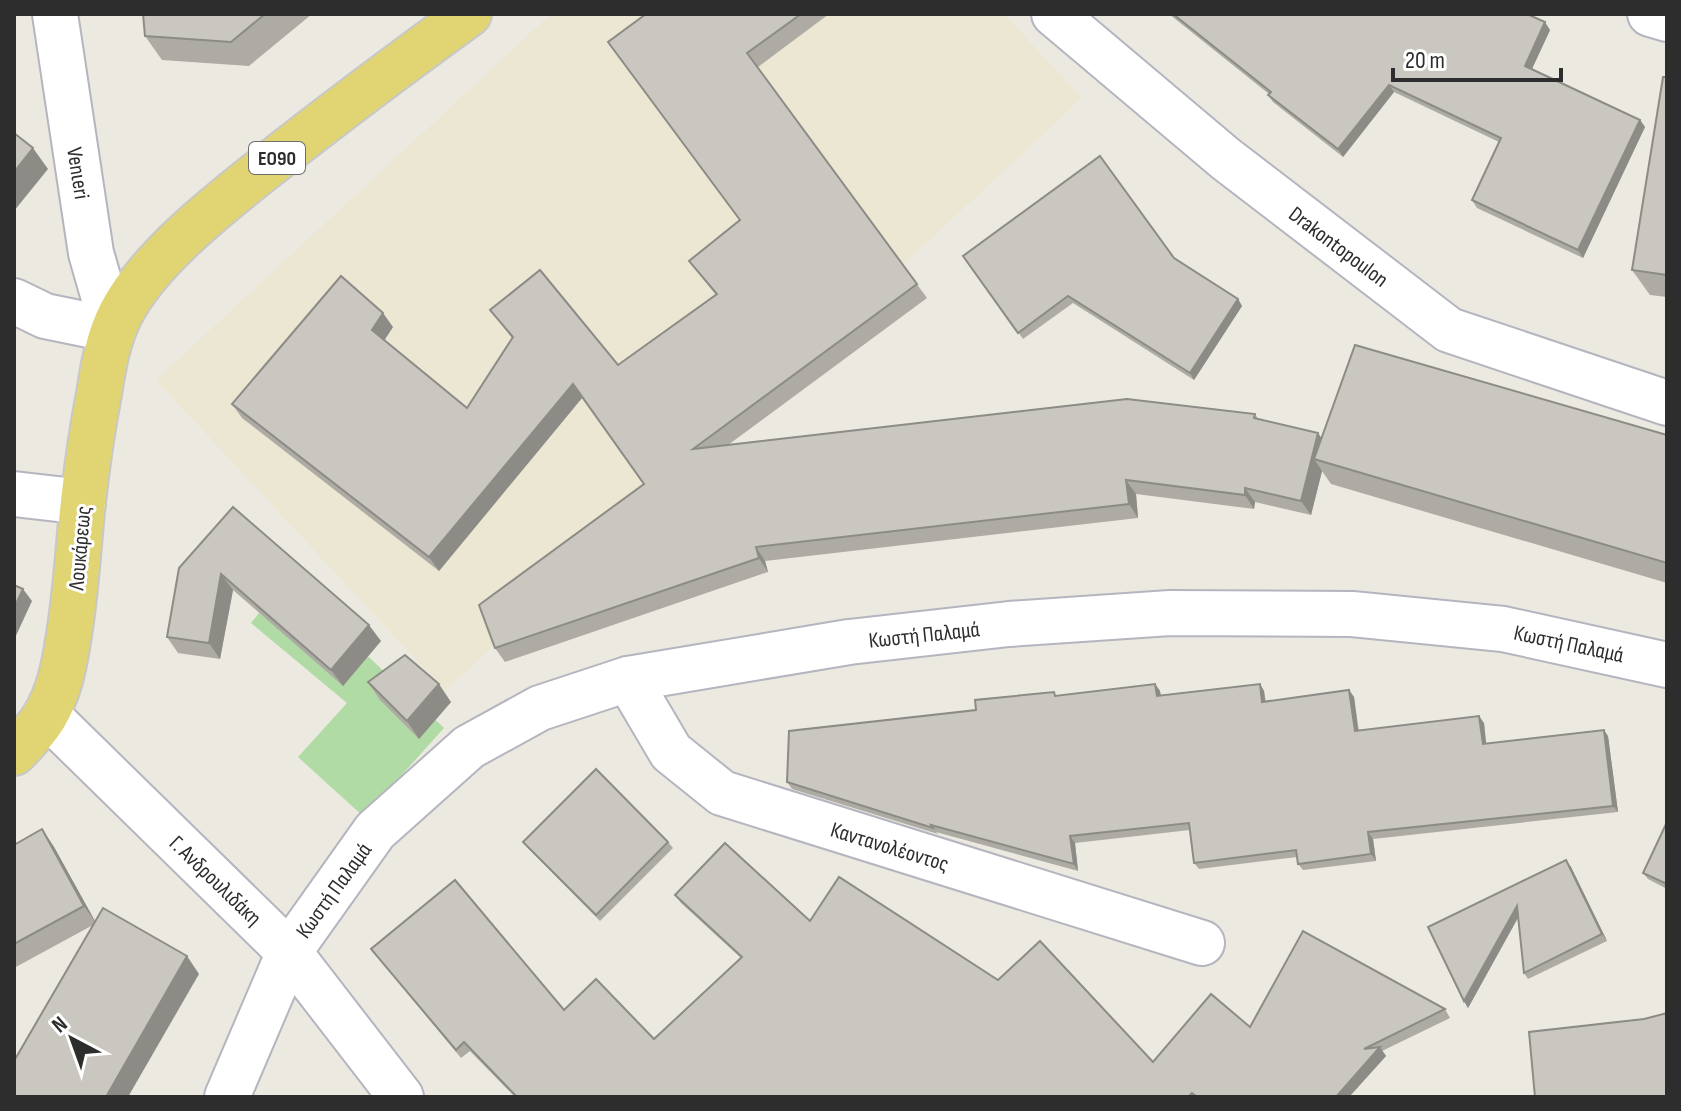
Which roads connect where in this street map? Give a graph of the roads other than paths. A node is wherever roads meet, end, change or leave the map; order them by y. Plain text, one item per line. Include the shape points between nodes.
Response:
1 (55, 14) edge
2 (469, 14) edge
3 (1054, 14) edge
4 (1650, 14) edge
5 (1667, 19) edge
6 (14, 301) edge
7 (113, 330) junction
8 (1667, 403) edge
9 (14, 494) edge
10 (83, 502) junction
11 (1667, 665) edge
12 (628, 679) junction
13 (46, 714) junction
14 (14, 753) edge
15 (1202, 943) dead end
16 (289, 952) junction
17 (227, 1097) edge
18 (401, 1097) edge

1 - 7 street, Venιeri via 91,253
2 - 7 main road, ΕΟ90 via 350,100 208,214 146,277
3 - 8 street, Drakontopoulon via 1226,159 1449,330
4 - 5 street
6 - 7 street via 45,316
7 - 10 main road, Λουκάρεως / ΕΟ90
9 - 10 street
10 - 13 main road, Λουκάρεως / ΕΟ90 via 76,597 63,669
11 - 12 street, Κωστή Παλαμά via 1503,629 1352,614 1170,613 849,642
12 - 15 street, Καντανολέοντος via 671,752 722,793
12 - 16 street, Κωστή Παλαμά via 540,708 469,747 375,831
13 - 14 main road, Λουκάρεως / ΕΟ90
13 - 16 street, Γ. Ανδρουλιδάκη
16 - 17 street, Κωστή Παλαμά
16 - 18 street, Γ. Ανδρουλιδάκη

